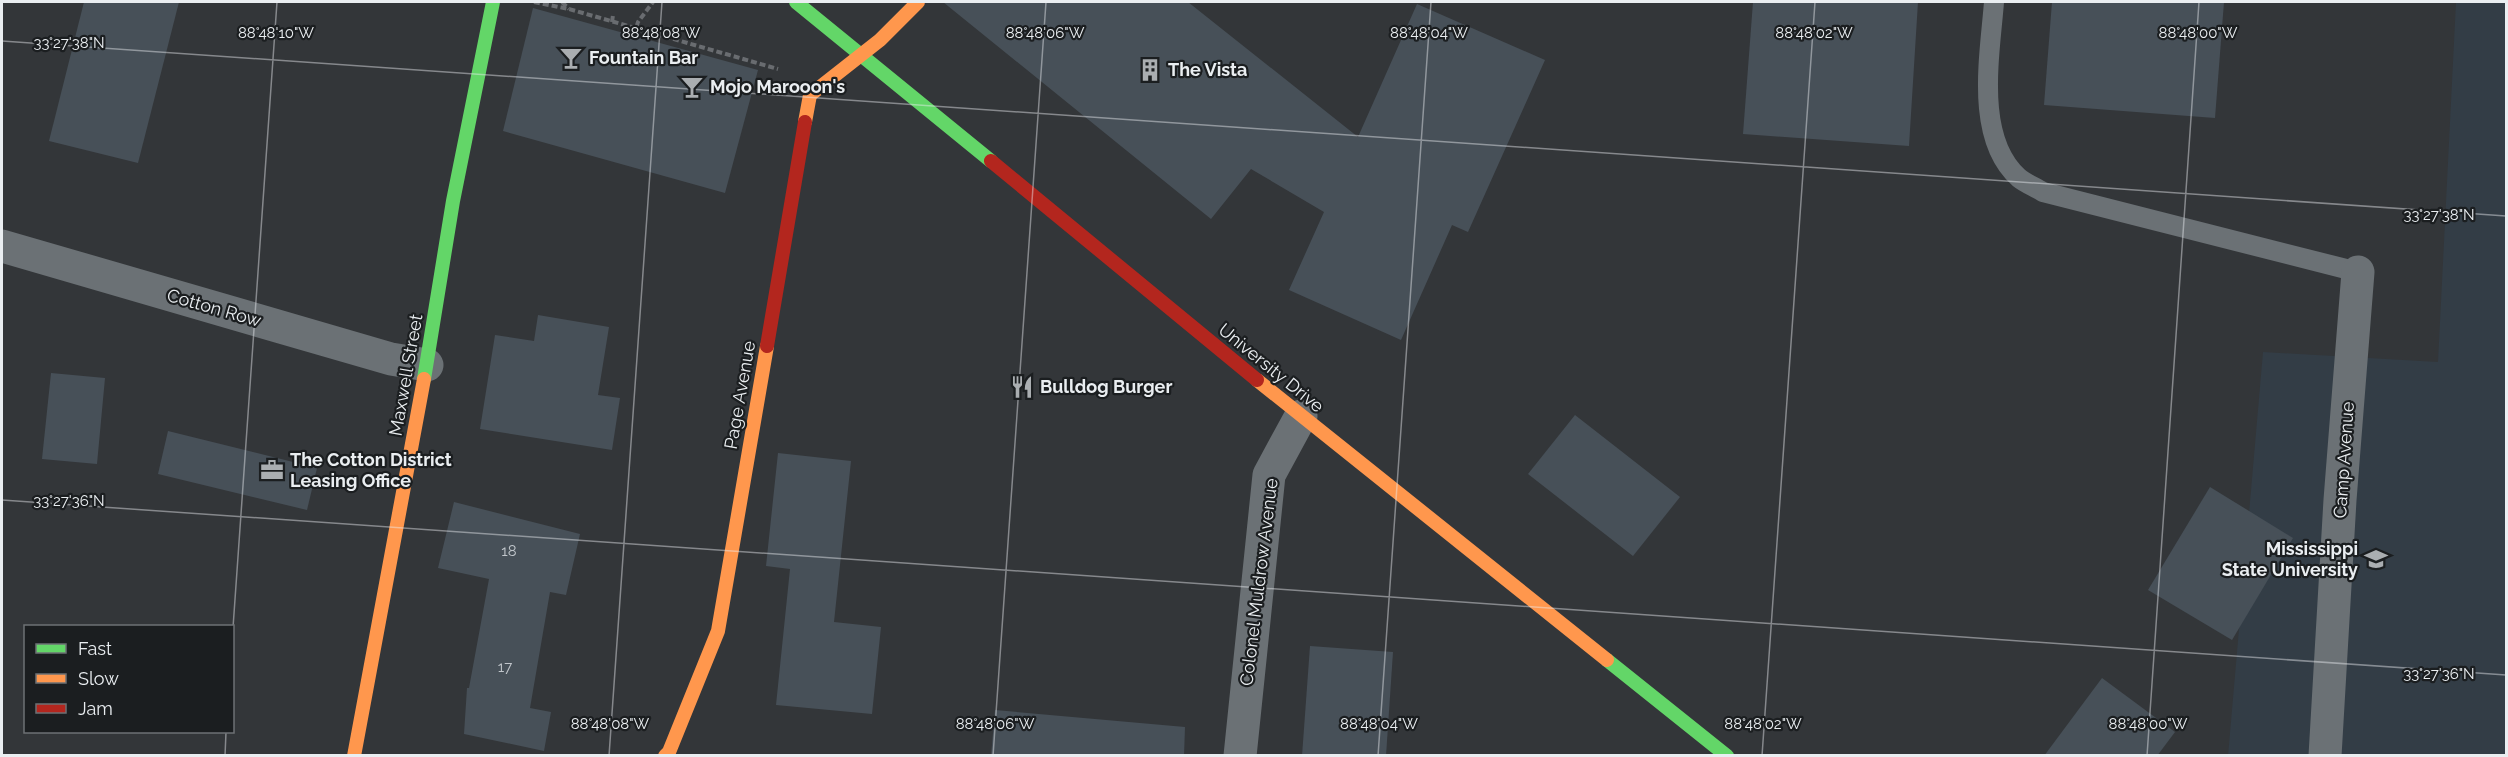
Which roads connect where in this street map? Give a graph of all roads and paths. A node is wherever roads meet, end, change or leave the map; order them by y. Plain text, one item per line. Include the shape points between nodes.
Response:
1 (492, 2) edge
2 (533, 2) edge
3 (562, 2) edge
4 (653, 2) edge
5 (796, 2) edge
6 (918, 2) edge
7 (1994, 2) edge
8 (569, 9) junction
9 (613, 15) dead end
10 (612, 22) junction
11 (636, 28) junction
12 (634, 35) dead end
13 (861, 55) junction
14 (780, 70) dead end
15 (2, 246) edge
16 (2358, 272) joint
17 (428, 365) junction
18 (1301, 416) junction
19 (668, 754) edge
20 (354, 756) edge
21 (1240, 756) edge
22 (1727, 756) edge
23 (2325, 756) edge

1 - 17 street, Maxwell Street via 453,201
2 - 8 path
3 - 8 path
4 - 11 path
5 - 13 street, University Drive
6 - 13 street, Page Avenue
7 - 16 lane via 1990,128 1999,152 2019,178 2043,192
8 - 10 path
9 - 10 path
10 - 11 path
11 - 12 path
11 - 14 path
13 - 18 street, University Drive
13 - 19 street, Page Avenue via 810,95 718,631
15 - 17 street, Cotton Row via 390,359
16 - 23 street, Camp Avenue
17 - 20 street, Maxwell Street
18 - 21 street, Colonel Muldrow Avenue via 1269,475
18 - 22 street, University Drive

